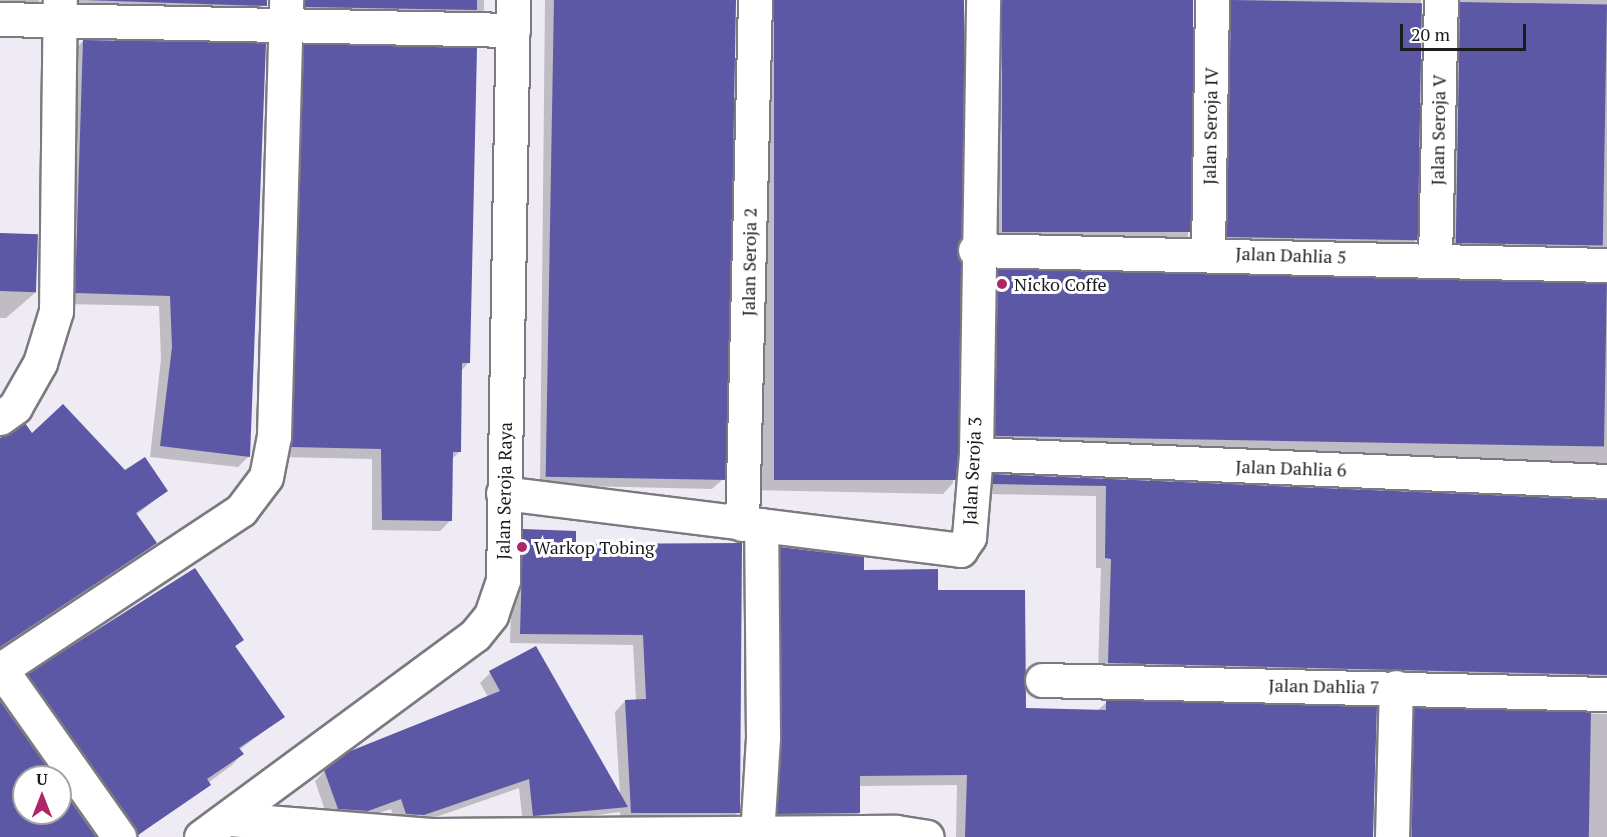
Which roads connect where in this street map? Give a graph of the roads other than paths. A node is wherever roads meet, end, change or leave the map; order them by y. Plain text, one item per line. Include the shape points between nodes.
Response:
1 (755, 0) edge
2 (982, 0) edge
3 (1212, 0) edge
4 (1441, 0) edge
5 (59, 11) edge
6 (286, 13) edge
7 (513, 15) edge
8 (0, 19) edge
9 (975, 250) junction
10 (1208, 253) junction
11 (1435, 259) junction
12 (1607, 265) edge
13 (0, 418) edge
14 (976, 454) junction
15 (1607, 481) edge
16 (503, 493) junction
17 (752, 524) junction
18 (0, 669) edge
19 (1042, 680) dead end
20 (1396, 687) junction
21 (1607, 694) edge
22 (229, 819) junction
23 (757, 836) edge
24 (119, 837) edge
25 (201, 837) edge
26 (927, 837) edge
27 (1392, 837) edge

1 - 17 street, Jalan Seroja 2
2 - 9 street, Jalan Seroja 3
3 - 10 street, Jalan Seroja IV
4 - 11 street, Jalan Seroja V
5 - 6 street
5 - 8 street
5 - 13 street via 56,311 40,363 15,407
6 - 7 street
6 - 18 street via 273,436 266,477 241,510
7 - 16 street, Jalan Seroja Raya
9 - 10 street, Jalan Dahlia 5
9 - 14 street, Jalan Seroja 3
10 - 11 street, Jalan Dahlia 5
11 - 12 street, Jalan Dahlia 5
14 - 15 street, Jalan Dahlia 6
14 - 17 street, Jalan Seroja 3 via 969,537 960,550
16 - 17 street, Jalan Seroja 3
16 - 22 street, Jalan Seroja Raya via 503,580 491,615 475,635
17 - 23 street, Jalan Seroja 2 via 763,737
18 - 24 street
19 - 20 street, Jalan Dahlia 7
20 - 21 street, Jalan Dahlia 7
20 - 27 street
22 - 23 street via 433,835
22 - 25 street, Jalan Seroja Raya
23 - 26 street via 896,832

